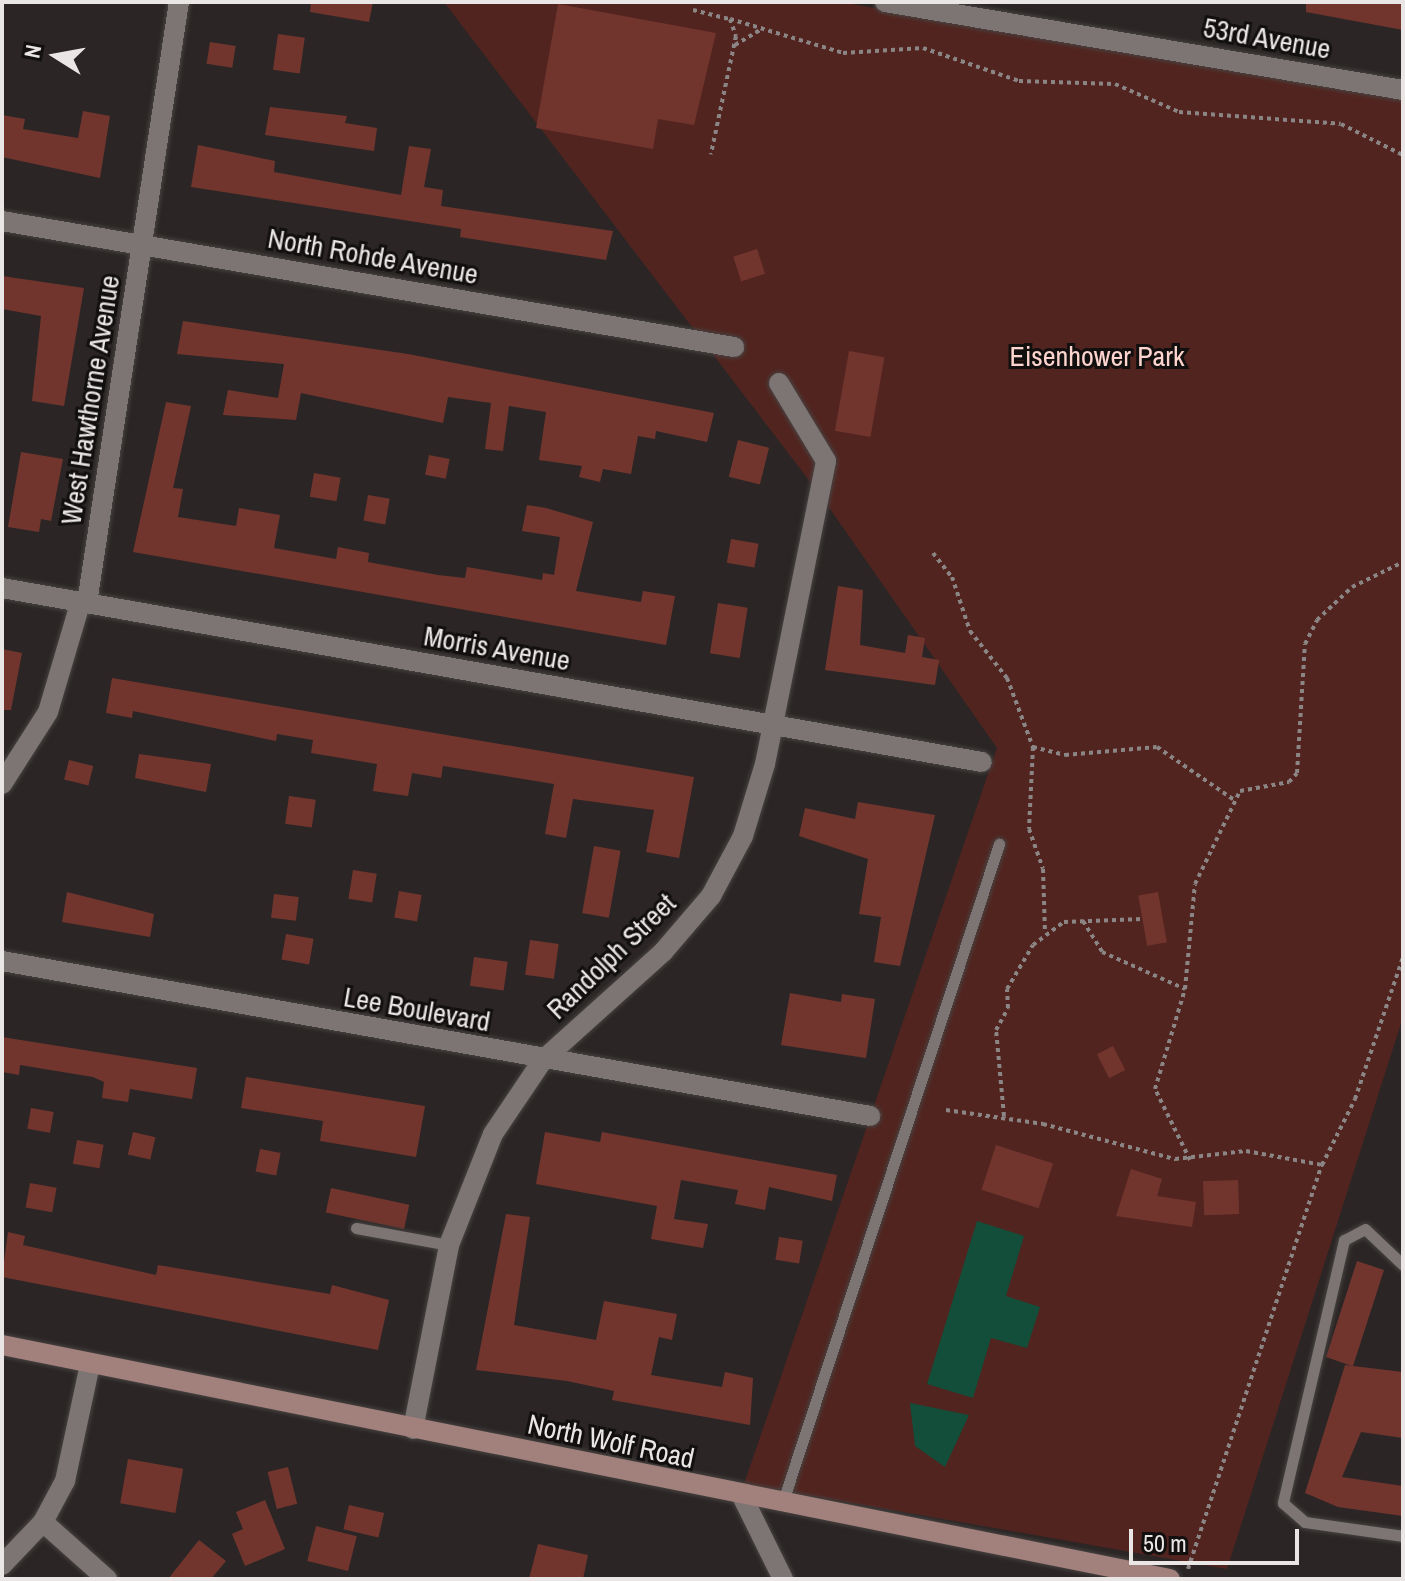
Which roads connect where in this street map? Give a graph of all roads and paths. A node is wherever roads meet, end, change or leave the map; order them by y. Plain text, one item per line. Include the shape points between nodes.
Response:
1 (179, 2) edge
2 (887, 2) edge
3 (693, 10) dead end
4 (730, 19) junction
5 (764, 27) junction
6 (735, 45) junction
7 (1403, 90) edge
8 (711, 154) dead end
9 (1403, 155) edge
10 (2, 221) edge
11 (142, 245) junction
12 (734, 347) dead end
13 (779, 383) dead end
14 (933, 553) dead end
15 (1403, 562) edge
16 (2, 588) edge
17 (87, 603) junction
18 (772, 725) junction
19 (1033, 747) junction
20 (982, 762) dead end
21 (2, 784) edge
22 (1234, 800) junction
23 (999, 844) dead end
24 (1142, 919) dead end
25 (1083, 921) junction
26 (1045, 932) junction
27 (1403, 957) edge
28 (2, 961) edge
29 (1185, 989) junction
30 (543, 1060) junction
31 (946, 1110) dead end
32 (870, 1116) dead end
33 (1004, 1116) junction
34 (1190, 1160) junction
35 (1322, 1165) junction
36 (356, 1228) dead end
37 (449, 1245) junction
38 (1403, 1265) edge
39 (2, 1345) edge
40 (90, 1364) junction
41 (413, 1429) junction
42 (742, 1496) junction
43 (782, 1504) junction
44 (43, 1522) junction
45 (1403, 1536) edge
46 (2, 1565) edge
47 (107, 1579) edge
48 (783, 1579) edge
49 (1170, 1579) edge
50 (1184, 1579) edge

1 - 11 street, West Hawthorne Avenue
2 - 7 street, 53rd Avenue
3 - 4 path
4 - 5 path
4 - 6 path
5 - 6 path
5 - 9 path via 843,53 923,48 1043,86 1115,84 1179,112 1341,124
6 - 8 path
10 - 11 street, North Rohde Avenue
11 - 12 street, North Rohde Avenue
11 - 17 street, West Hawthorne Avenue
13 - 18 street, Randolph Street via 826,461
14 - 19 path via 952,577 970,631 1007,678
15 - 22 path via 1352,587 1314,624 1305,644 1295,777 1248,786
16 - 17 street, Morris Avenue
17 - 18 street, Morris Avenue
17 - 21 street, West Hawthorne Avenue via 80,604 48,712
18 - 20 street, Morris Avenue
18 - 30 street, Randolph Street via 743,836 711,896 663,952
19 - 22 path via 1065,755 1157,747
19 - 26 path via 1029,829 1043,869
22 - 29 path via 1192,892
23 - 43 lane
24 - 25 path
25 - 26 path
25 - 29 path via 1102,952
26 - 33 path via 1007,989 1008,1008 996,1030
27 - 35 path via 1355,1099
28 - 30 street, Lee Boulevard
29 - 34 path via 1155,1089
30 - 32 street, Lee Boulevard
30 - 37 street, Randolph Street via 493,1134
31 - 33 path
33 - 34 path
34 - 35 path via 1246,1151
35 - 50 path
36 - 37 lane
37 - 41 street, Randolph Street
38 - 45 lane via 1365,1229 1344,1240 1283,1503 1305,1522
39 - 40 main road, North Wolf Road
40 - 41 main road, North Wolf Road
40 - 44 street via 65,1481
41 - 42 main road, North Wolf Road
42 - 43 main road, North Wolf Road
42 - 48 street
43 - 49 main road, North Wolf Road
44 - 46 street
44 - 47 street

